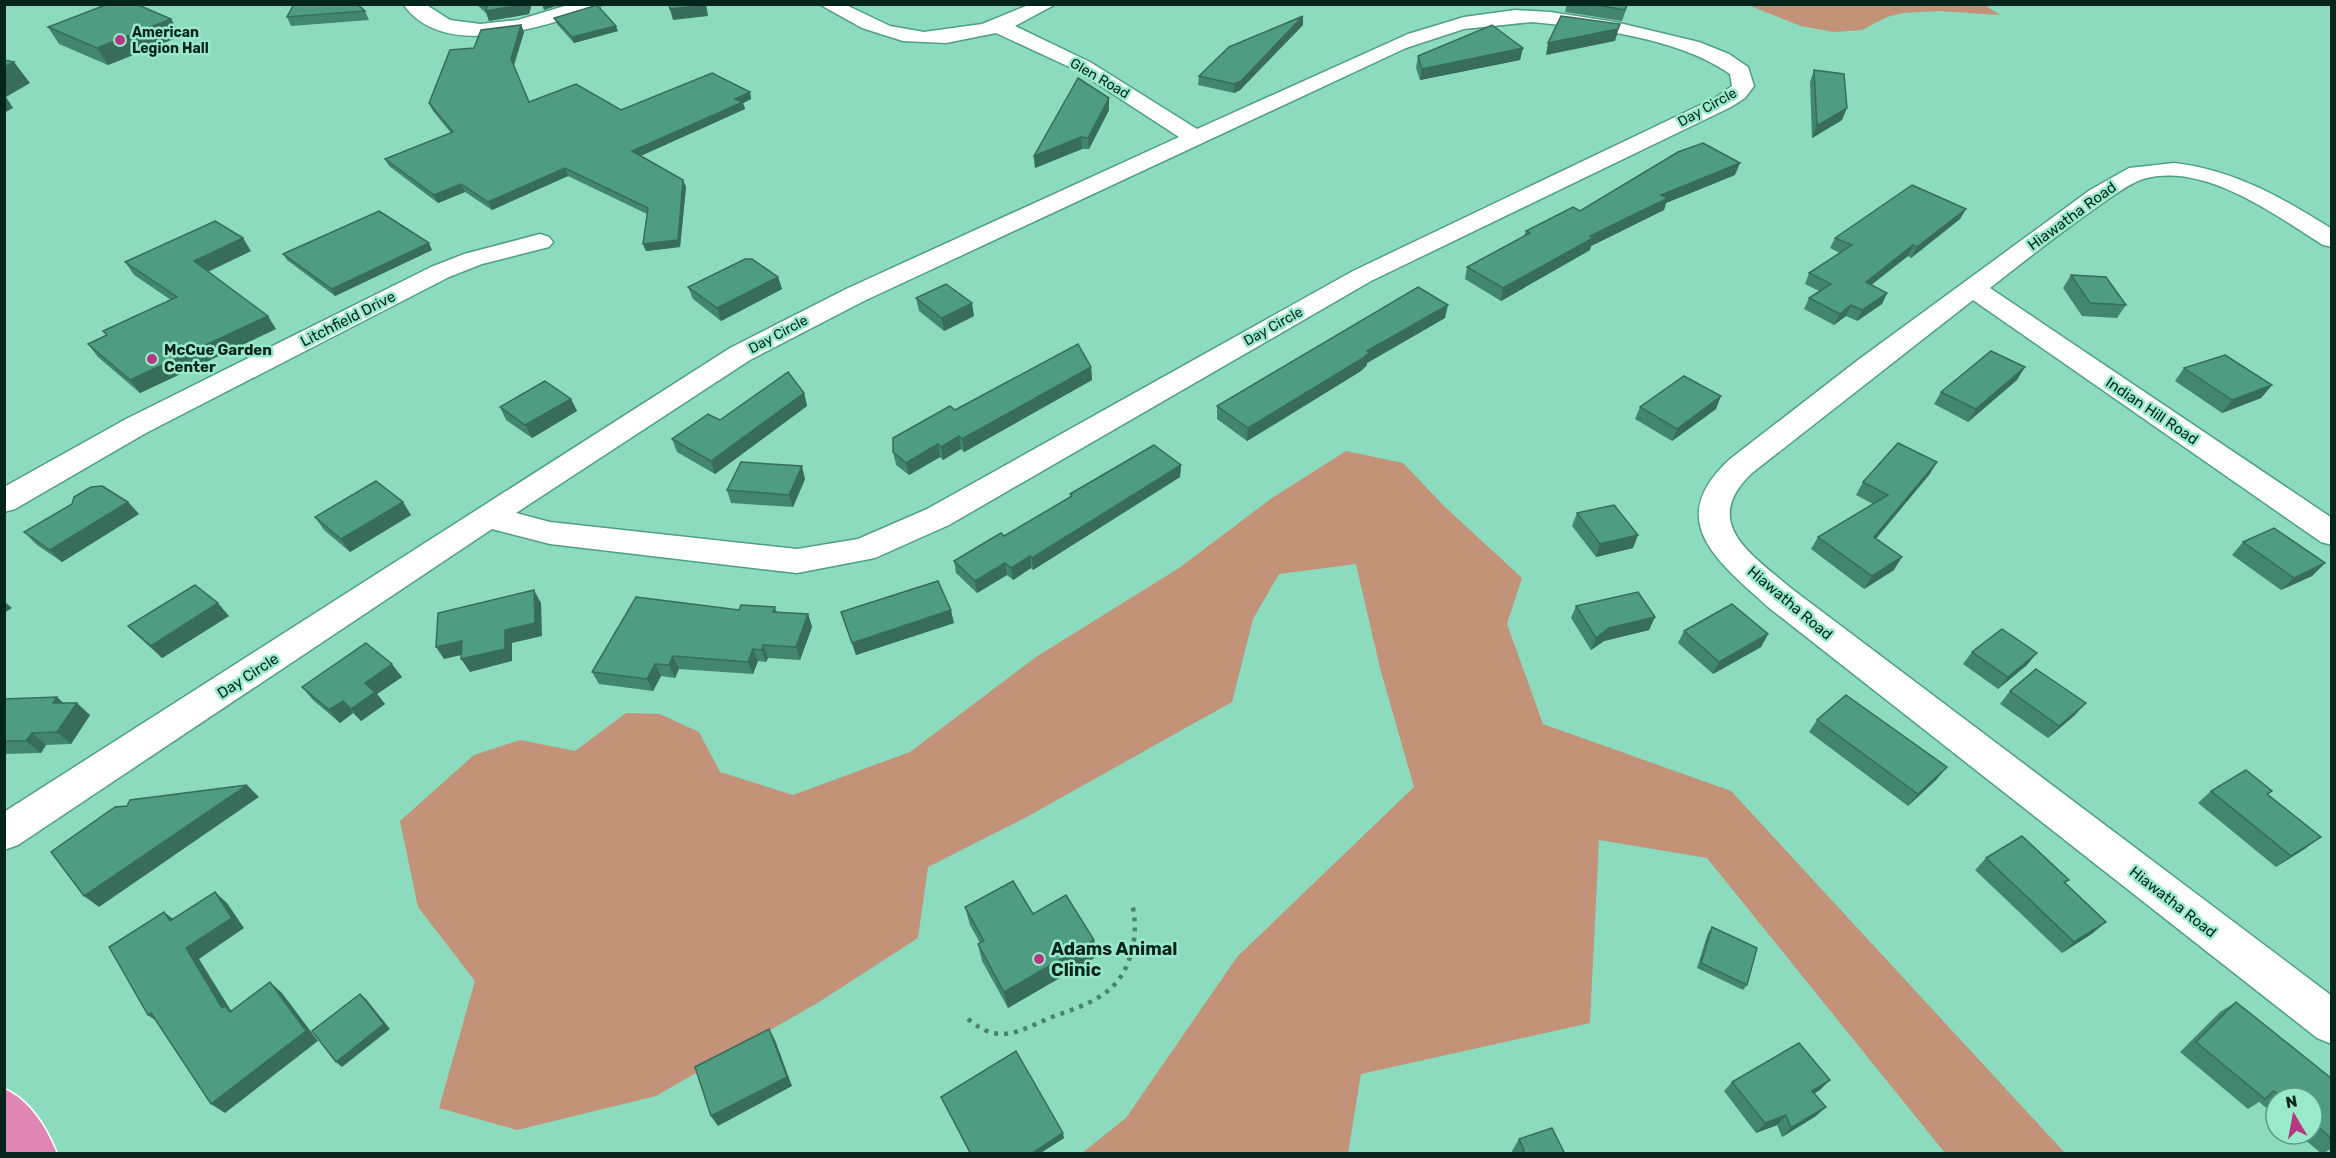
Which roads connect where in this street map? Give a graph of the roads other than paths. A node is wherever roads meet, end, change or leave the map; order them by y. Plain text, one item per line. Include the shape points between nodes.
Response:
1 (412, 4) edge
2 (592, 4) edge
3 (828, 4) edge
4 (1047, 4) edge
5 (998, 26) junction
6 (1198, 139) junction
7 (2331, 240) edge
8 (540, 242) dead end
9 (1973, 288) junction
10 (4, 501) edge
11 (490, 517) junction
12 (2331, 534) edge
13 (4, 833) edge
14 (2331, 1023) edge
15 (4, 1112) edge
16 (33, 1154) edge

1 - 2 street via 442,23 481,29 519,25
3 - 5 street via 883,30 909,36 951,35
4 - 5 street
5 - 6 street, Glen Road via 1083,66
6 - 11 street, Day Circle via 775,335 620,430
6 - 11 street, Day Circle via 1399,44 1446,27 1488,19 1550,17 1634,31 1703,51 1734,66 1744,85 1709,109 1392,261 938,517 864,550 814,560 773,560 550,533
7 - 9 street, Hiawatha Road via 2251,191 2221,179 2186,171 2149,170 2121,181
8 - 10 street, Litchfield Drive via 440,272 136,426
9 - 12 street, Indian Hill Road
9 - 14 street, Hiawatha Road via 1832,393 1740,468 1713,502 1715,527 1745,566 1780,597
11 - 13 street, Day Circle
15 - 16 highway

